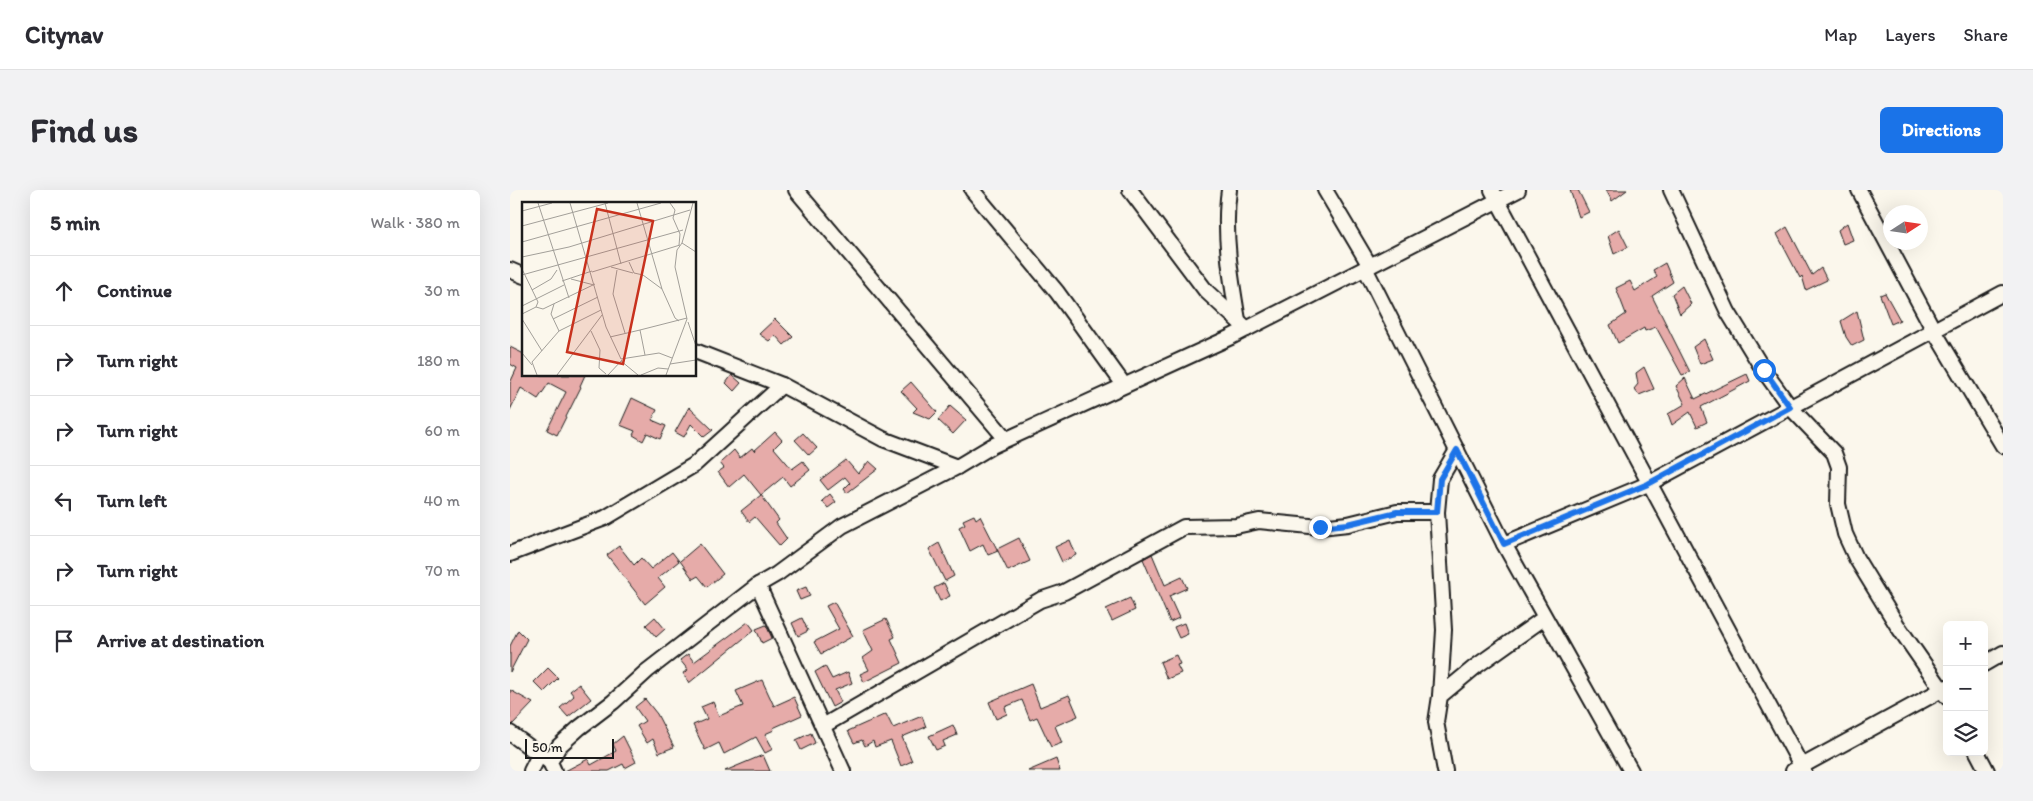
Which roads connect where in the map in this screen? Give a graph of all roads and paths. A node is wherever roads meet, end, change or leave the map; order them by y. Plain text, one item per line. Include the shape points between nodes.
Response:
1 (796, 190) edge
2 (972, 190) edge
3 (1130, 190) edge
4 (1229, 190) edge
5 (1325, 190) edge
6 (1518, 190) edge
7 (1671, 190) edge
8 (1859, 190) edge
9 (1494, 196) edge
10 (1367, 267) junction
11 (510, 270) edge
12 (522, 275) edge
13 (2003, 293) edge
14 (1243, 325) junction
15 (1934, 329) junction
16 (696, 351) edge
17 (782, 384) junction
18 (1124, 385) junction
19 (1790, 407) junction
20 (1006, 439) junction
21 (2003, 446) edge
22 (1457, 450) junction
23 (957, 467) junction
24 (1648, 484) junction
25 (1437, 512) junction
26 (1504, 544) junction
27 (510, 554) edge
28 (758, 585) junction
29 (1544, 618) junction
30 (2003, 652) edge
31 (1988, 661) edge
32 (1943, 688) edge
33 (1943, 692) edge
34 (1440, 696) junction
35 (823, 726) junction
36 (510, 733) edge
37 (1978, 756) edge
38 (548, 762) edge
39 (1800, 770) edge
40 (531, 771) edge
41 (843, 771) edge
42 (1445, 771) edge
43 (1631, 771) edge
44 (1987, 771) edge

1 - 20 street
2 - 18 street via 1057,292
3 - 14 street via 1206,291
4 - 14 street via 1230,270
5 - 10 street
6 - 9 street
7 - 19 street via 1728,312
8 - 15 street
9 - 10 street
9 - 24 street
10 - 14 street
10 - 22 street
11 - 12 street
13 - 15 street
14 - 18 street
15 - 19 street
15 - 21 street
16 - 17 street
17 - 23 street via 883,439
17 - 27 street via 686,470 605,518
18 - 20 street
19 - 24 street
19 - 32 street via 1834,453 1839,467 1838,504 1845,534 1856,558 1897,625
20 - 23 street
22 - 25 street via 1440,479
22 - 26 street
23 - 28 street via 842,526
24 - 26 street
24 - 39 street
25 - 34 street via 1444,630
25 - 35 street via 1397,512 1320,527 1259,521 1236,526 1184,527 1064,592 1040,600
26 - 29 street
28 - 35 street
28 - 38 street via 579,728 559,746
29 - 34 street via 1475,666
29 - 43 street
30 - 31 street
33 - 39 street
34 - 42 street via 1436,722
35 - 41 street
36 - 38 street
37 - 44 street
38 - 40 street

